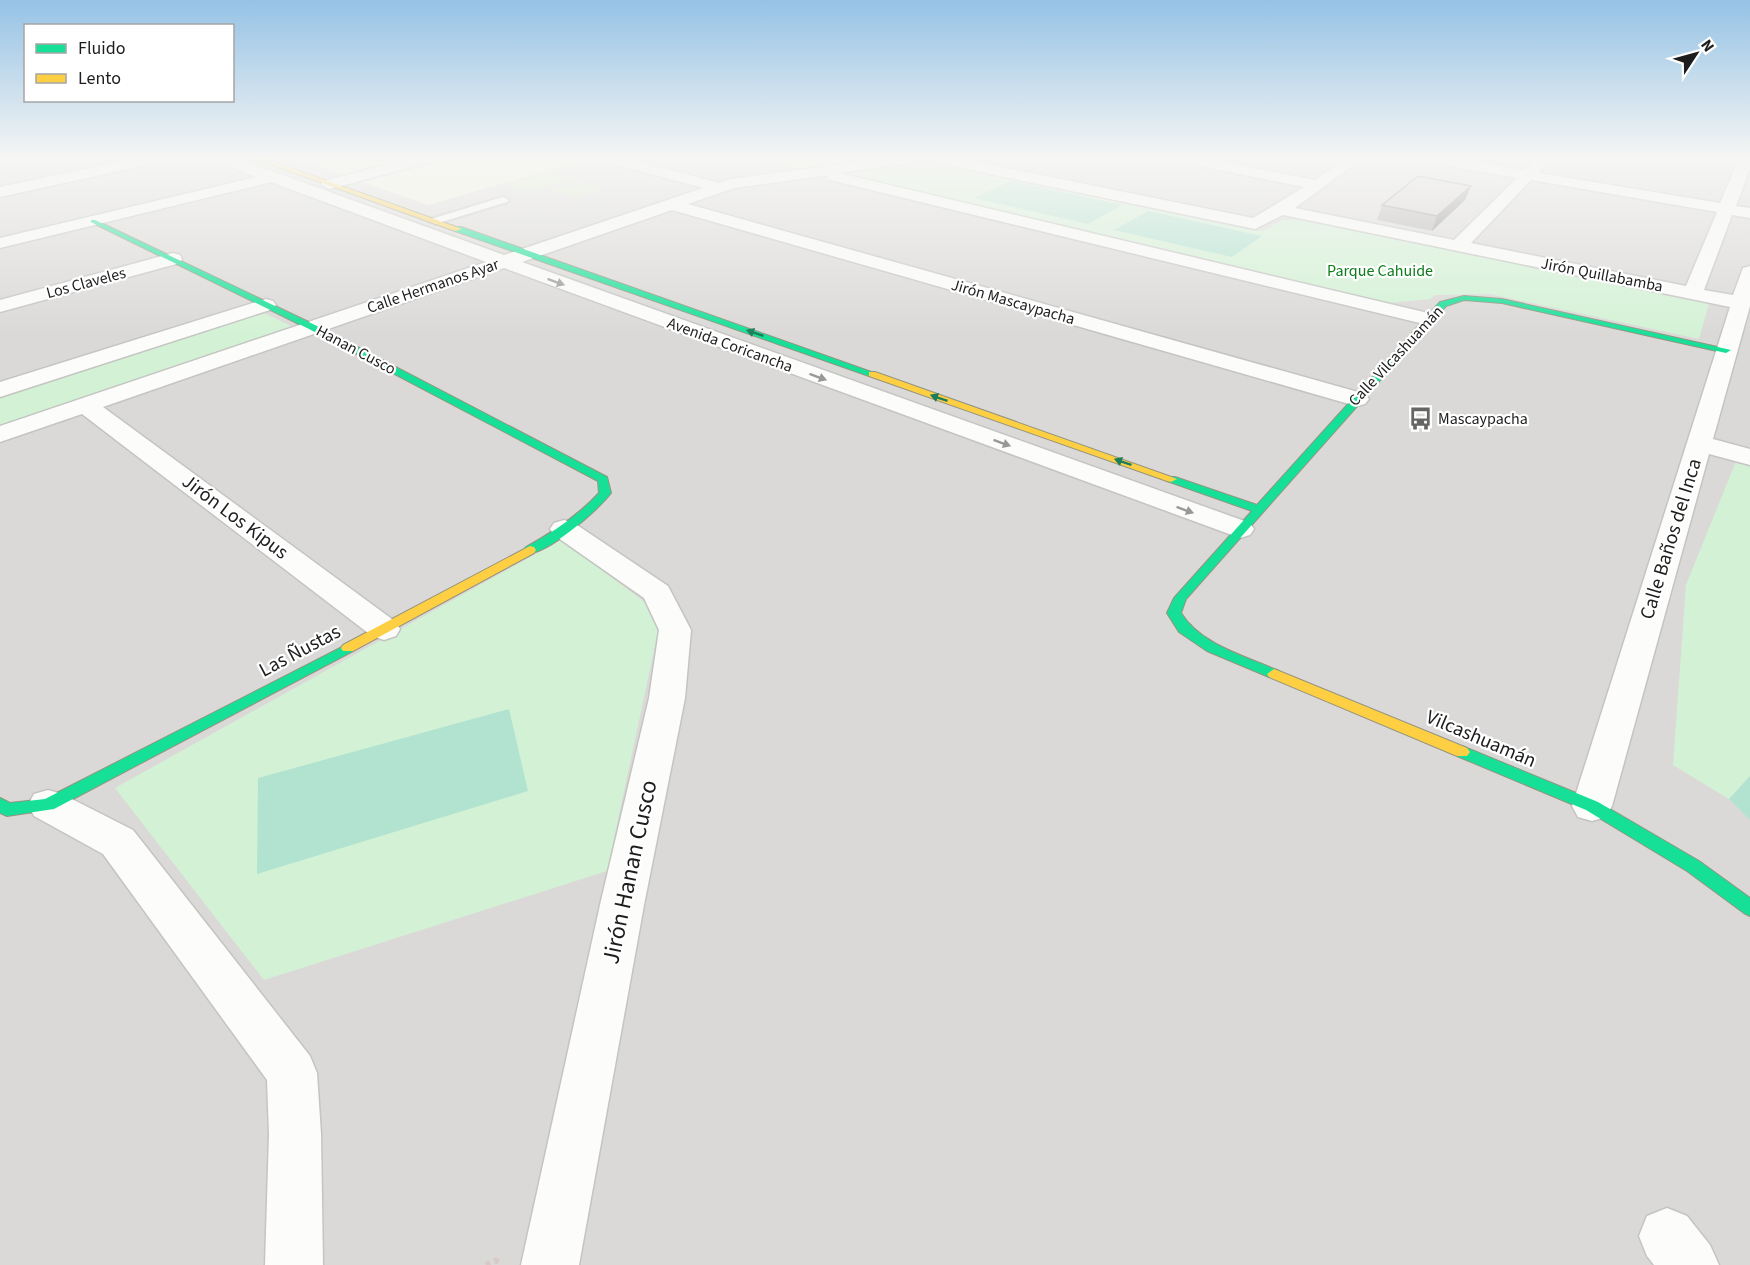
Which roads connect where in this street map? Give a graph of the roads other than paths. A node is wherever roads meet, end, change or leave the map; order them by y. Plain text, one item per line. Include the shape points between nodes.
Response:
1 (105, 218) edge
2 (380, 218) edge
3 (427, 218) edge
4 (445, 218) edge
5 (630, 218) edge
6 (719, 218) edge
7 (1007, 218) edge
8 (1215, 218) edge
9 (1268, 218) edge
10 (1320, 218) edge
11 (1485, 218) edge
12 (1723, 218) edge
13 (93, 221) junction
14 (435, 221) junction
15 (0, 243) edge
16 (1458, 246) junction
17 (528, 254) junction
18 (173, 259) junction
19 (1705, 262) junction
20 (501, 263) junction
21 (1750, 272) edge
22 (1694, 293) junction
23 (1741, 303) junction
24 (266, 305) junction
25 (0, 306) edge
26 (1428, 319) junction
27 (312, 327) junction
28 (1726, 350) junction
29 (0, 390) edge
30 (1356, 399) junction
31 (85, 405) junction
32 (0, 434) edge
33 (1699, 443) junction
34 (1750, 457) edge
35 (605, 493) joint
36 (1257, 509) junction
37 (564, 529) junction
38 (1240, 529) junction
39 (384, 629) junction
40 (1184, 629) joint
41 (0, 804) edge
42 (48, 805) junction
43 (1592, 806) junction
44 (1750, 908) edge
45 (294, 1265) edge
46 (550, 1265) edge

1 - 13 street
2 - 20 street, Avenida Coricancha
3 - 14 street, Avenida Coricancha
4 - 14 lane
5 - 17 street, Calle Hermanos Ayar
6 - 30 street, Jirón Mascaypacha
7 - 26 street
8 - 9 street via 1243,224
10 - 16 street, Jirón Quillabamba
11 - 16 street
12 - 19 street
13 - 15 street
13 - 18 street, Hanan Cusco
14 - 17 street, Avenida Coricancha
16 - 22 street, Jirón Quillabamba
17 - 20 street, Calle Hermanos Ayar
36 -> 17 street, Avenida Coricancha
18 - 24 street, Hanan Cusco
18 - 25 street, Los Claveles
19 - 21 street
19 - 22 street
20 - 27 street, Calle Hermanos Ayar
20 -> 38 street, Avenida Coricancha
21 - 23 street, Calle Baños del Inca
22 - 23 street, Jirón Quillabamba
23 - 28 street, Calle Baños del Inca
24 - 27 street, Hanan Cusco
24 - 29 street
26 - 28 street, Calle Vilcashuamán via 1452,300 1482,298
26 - 30 street, Calle Vilcashuamán
27 - 31 street, Calle Hermanos Ayar
27 - 35 street, Hanan Cusco via 603,479
28 - 33 street, Calle Baños del Inca
30 - 36 street, Calle Vilcashuamán
31 - 32 street, Calle Hermanos Ayar
31 - 39 street, Jirón Los Kipus
33 - 34 street
33 - 43 street, Calle Baños del Inca
35 - 37 street, Las Ñustas via 595,507
36 - 38 street, Calle Vilcashuamán
37 - 39 street, Las Ñustas
37 - 46 street, Jirón Hanan Cusco via 657,593 675,630 667,698
38 - 40 street, Calle Vilcashuamán via 1180,598 1174,613
39 - 42 street, Las Ñustas
40 - 43 street, Vilcashuamán via 1212,648
41 - 42 street, Las Ñustas via 7,810
42 - 45 street via 118,842 292,1073
43 - 44 street, Vilcashuamán via 1693,866

